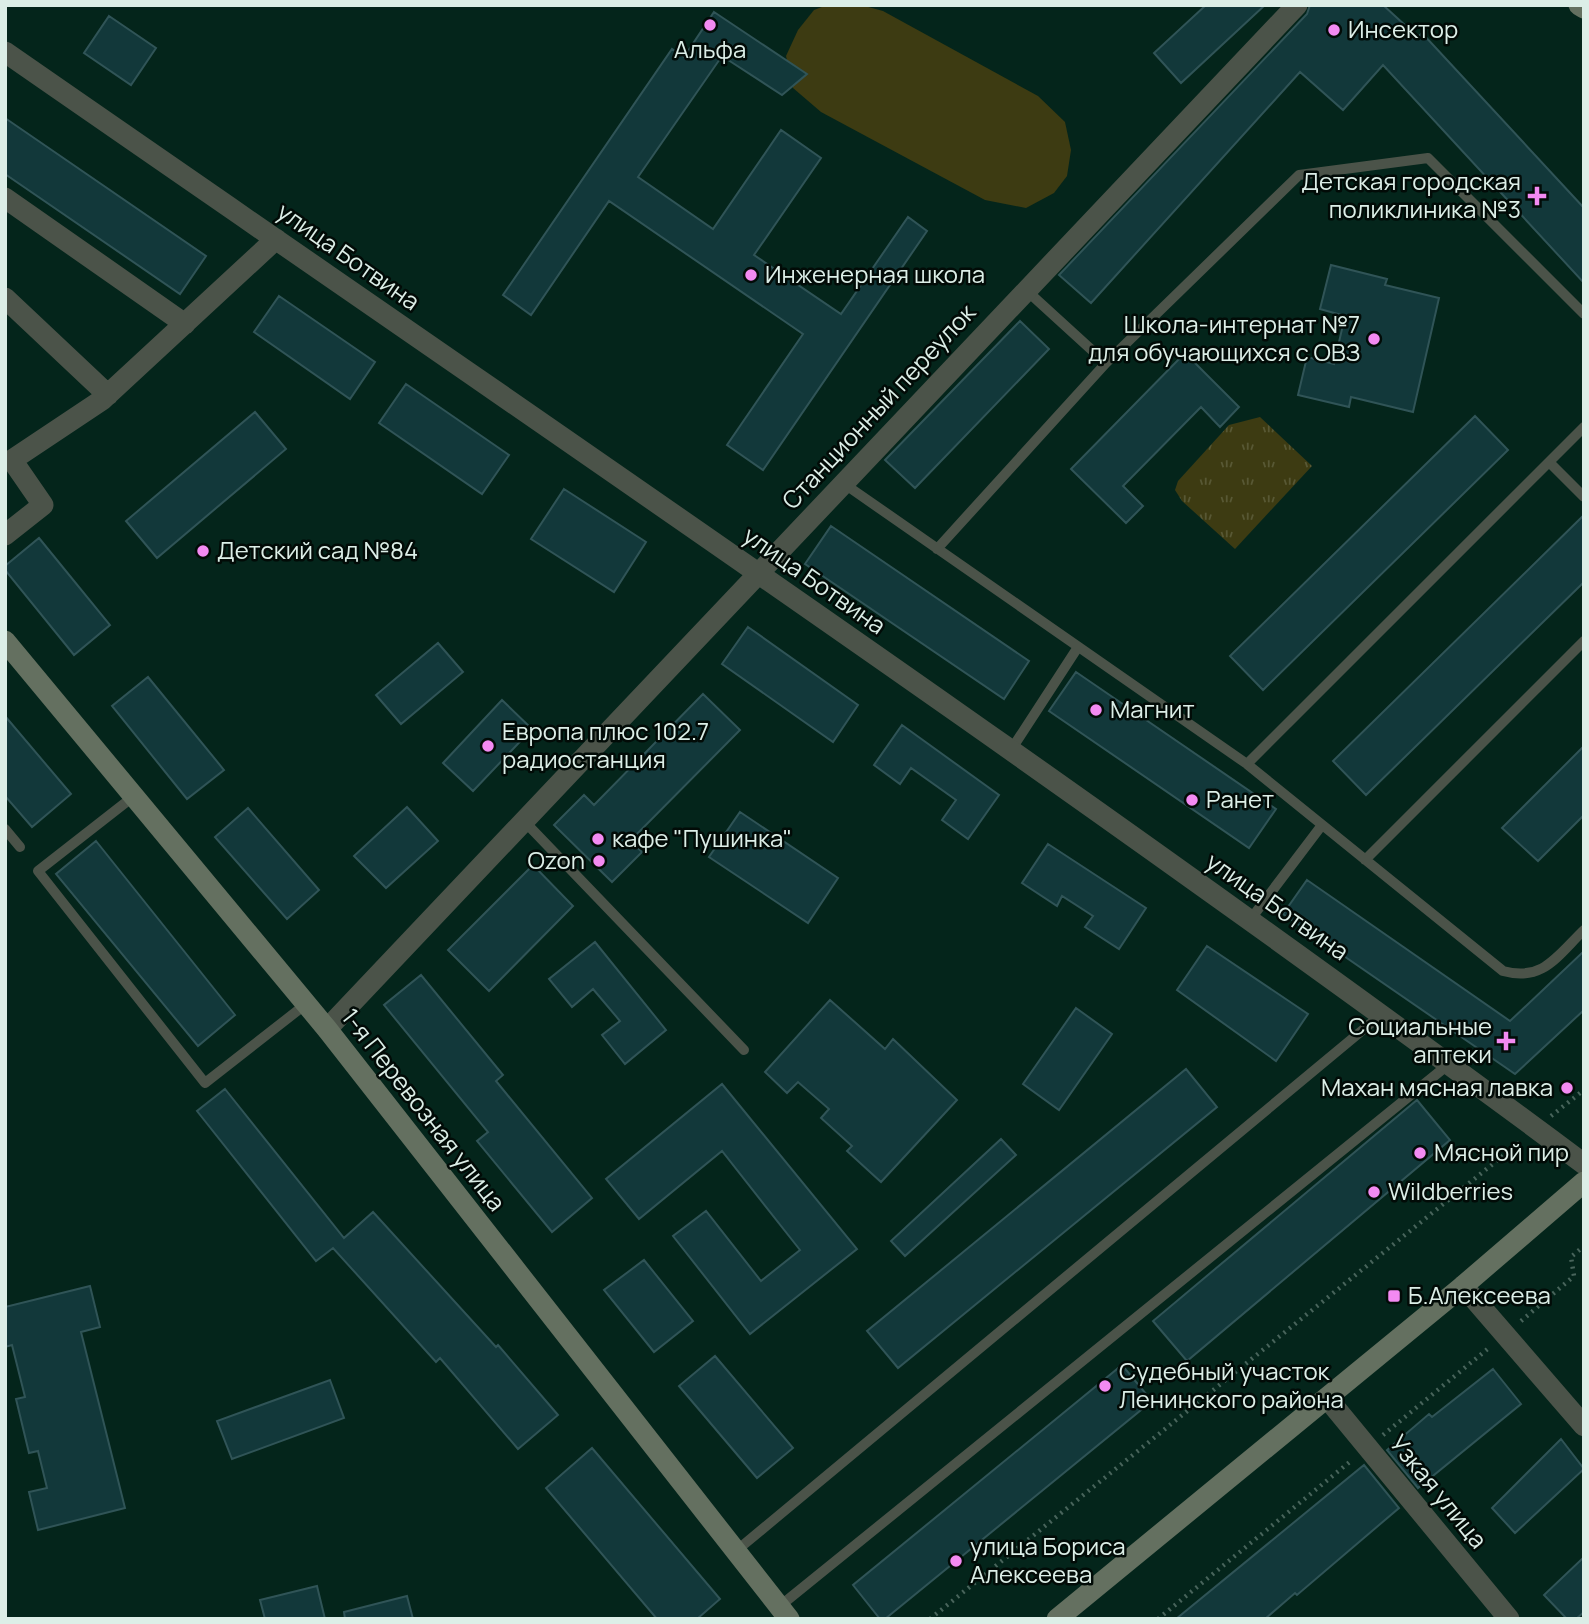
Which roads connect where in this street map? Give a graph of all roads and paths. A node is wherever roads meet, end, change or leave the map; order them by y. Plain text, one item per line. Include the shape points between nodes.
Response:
1 (1297, 5) edge
2 (1579, 5) edge
3 (1584, 8) edge
4 (5, 52) edge
5 (5, 198) edge
6 (276, 239) junction
7 (1026, 290) junction
8 (5, 298) edge
9 (1584, 314) edge
10 (185, 324) junction
11 (1106, 363) junction
12 (108, 395) junction
13 (1584, 427) edge
14 (1549, 462) junction
15 (843, 483) junction
16 (1584, 497) edge
17 (5, 534) edge
18 (937, 549) junction
19 (759, 575) junction
20 (5, 641) edge
21 (1584, 641) edge
22 (1078, 647) junction
23 (1011, 750) junction
24 (1247, 764) junction
25 (134, 796) junction
26 (525, 822) junction
27 (1322, 825) junction
28 (5, 829) edge
29 (20, 848) dead end
30 (1365, 860) junction
31 (1250, 920) junction
32 (1584, 930) edge
33 (306, 1004) junction
34 (1382, 1014) junction
35 (327, 1029) junction
36 (744, 1050) dead end
37 (1449, 1064) junction
38 (1584, 1090) edge
39 (1536, 1128) junction
40 (1584, 1164) edge
41 (1584, 1182) edge
42 (1462, 1286) junction
43 (1327, 1398) junction
44 (1584, 1426) edge
45 (736, 1551) junction
46 (785, 1613) edge
47 (930, 1619) edge
48 (1057, 1619) edge
49 (1509, 1619) edge

1 - 7 street, Станционный переулок
2 - 3 main road
4 - 6 street, улица Ботвина
5 - 10 street
6 - 10 street
6 - 19 street, улица Ботвина
7 - 11 lane
7 - 15 street, Станционный переулок
8 - 12 street
9 - 11 lane via 1428,158 1299,175
10 - 12 street
11 - 18 lane
12 - 17 street via 12,460 43,505
13 - 14 lane
14 - 16 lane
14 - 24 lane
15 - 18 lane
15 - 19 street, Станционный переулок
18 - 22 lane
19 - 23 street, улица Ботвина
19 - 26 street, Станционный переулок
20 - 25 main road, 1-я Перевозная улица
21 - 30 lane
22 - 23 lane
22 - 24 lane
23 - 31 street, улица Ботвина
24 - 27 lane
25 - 33 main road, 1-я Перевозная улица
25 - 33 lane via 38,871 205,1083
26 - 35 street, Станционный переулок
26 - 36 lane
27 - 30 lane
27 - 31 lane
28 - 29 lane
30 - 32 lane via 1503,971 1524,977 1543,969
31 - 34 street, улица Ботвина
33 - 35 main road, 1-я Перевозная улица
34 - 37 street, улица Ботвина
34 - 45 lane
35 - 45 main road, 1-я Перевозная улица
37 - 39 street, улица Ботвина
37 - 46 lane
38 - 39 path
39 - 40 street, улица Ботвина
39 - 47 path
41 - 42 main road
42 - 43 main road
42 - 44 street
43 - 48 main road
43 - 49 street, Узкая улица
45 - 46 main road, 1-я Перевозная улица

